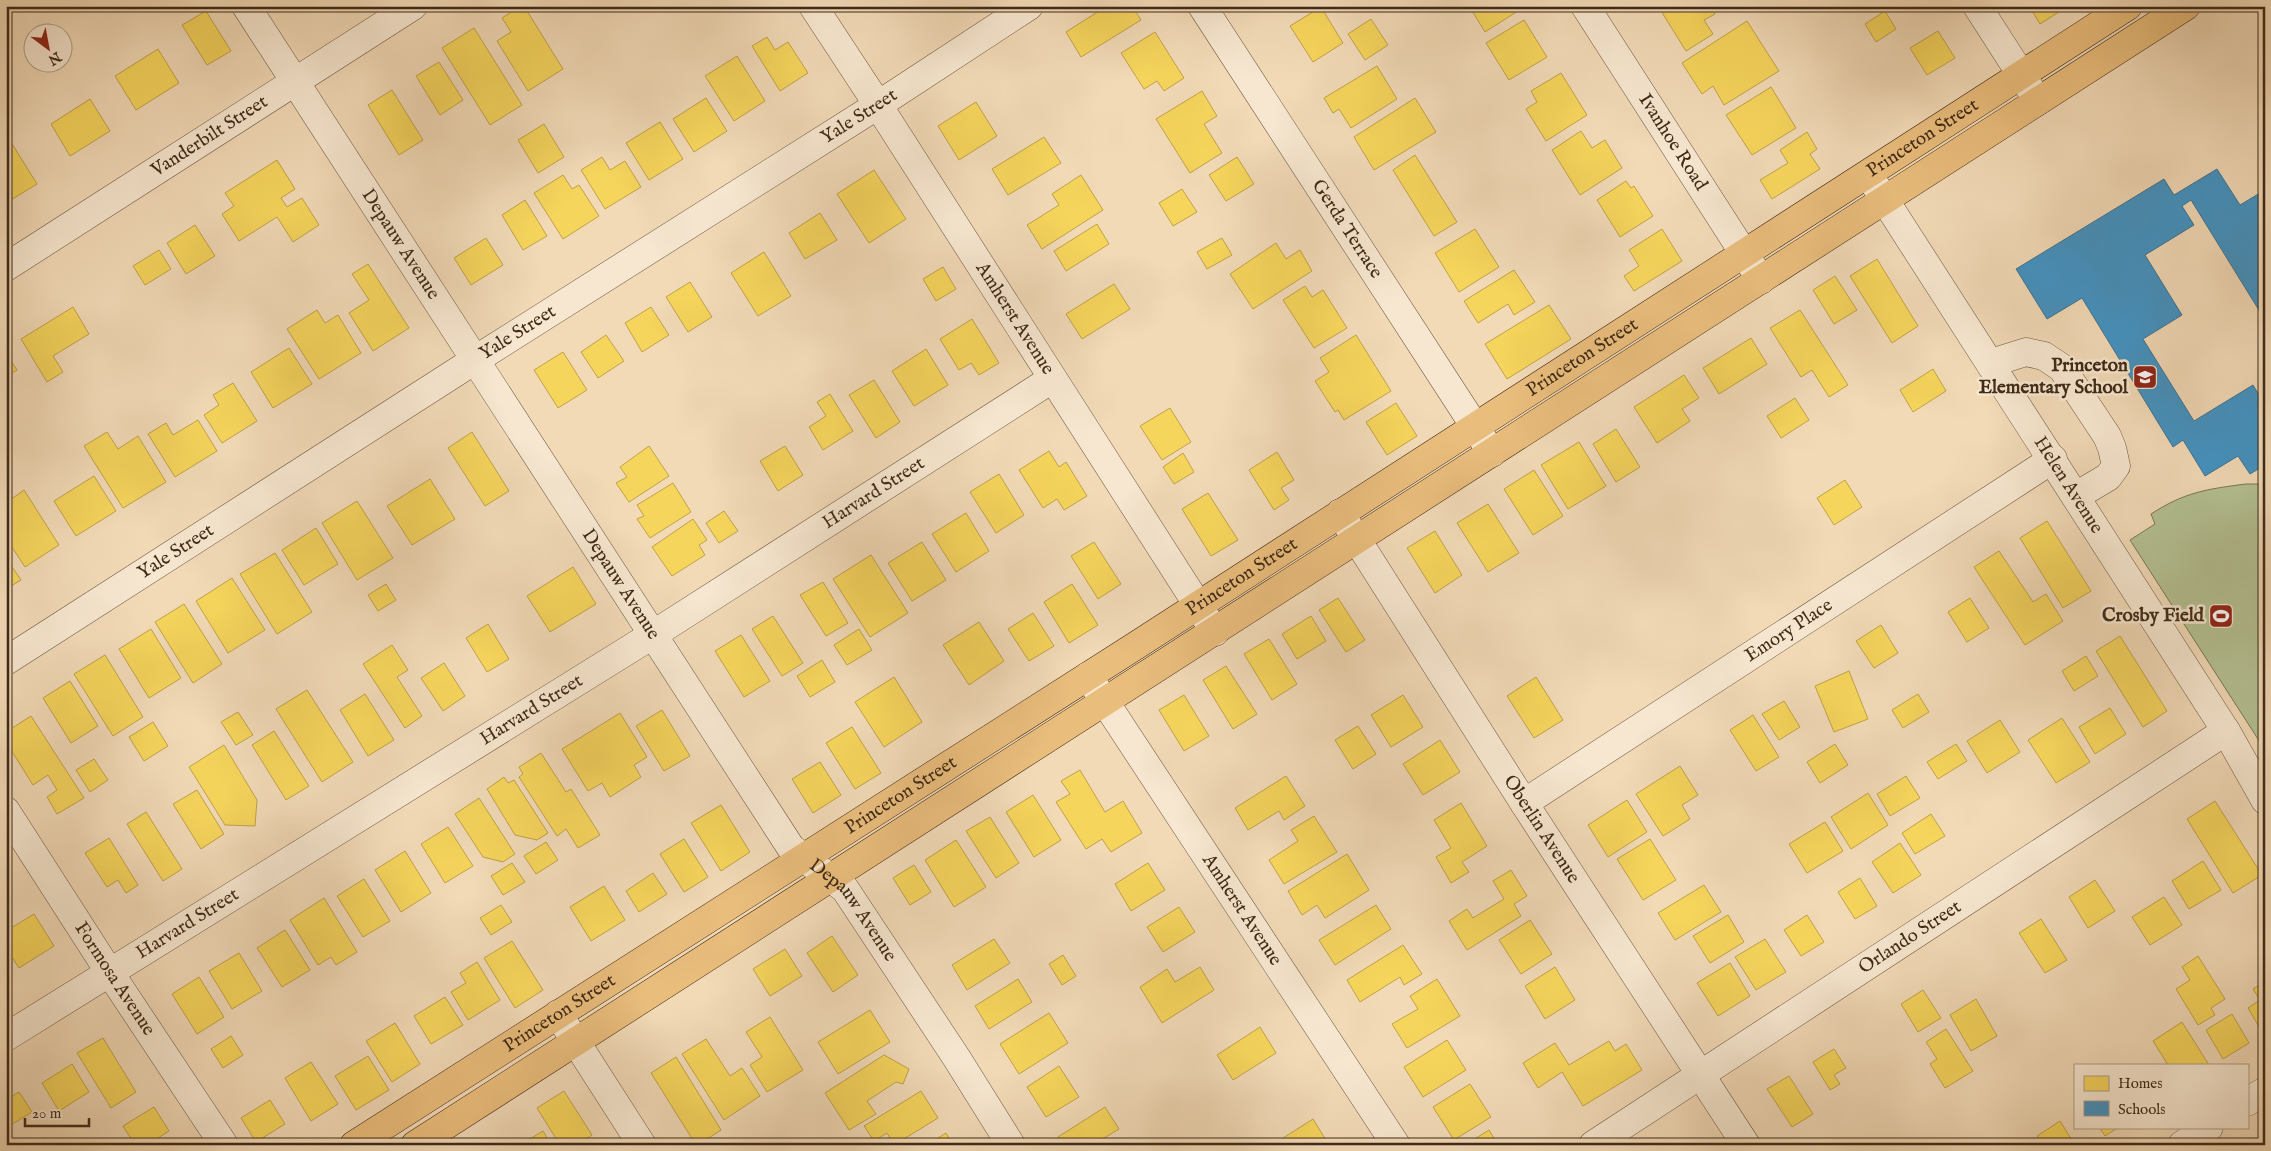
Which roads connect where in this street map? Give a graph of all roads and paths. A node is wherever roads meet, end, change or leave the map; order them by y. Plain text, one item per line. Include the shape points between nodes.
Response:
1 (246, 6) edge
2 (413, 6) edge
3 (813, 6) edge
4 (1029, 6) edge
5 (1202, 6) edge
6 (1585, 6) edge
7 (1977, 6) edge
8 (2128, 6) edge
9 (2186, 6) edge
10 (2022, 75) junction
11 (295, 82) junction
12 (2038, 101) junction
13 (878, 105) junction
14 (1868, 174) junction
15 (1885, 200) junction
16 (1745, 253) junction
17 (6, 267) edge
18 (1761, 280) junction
19 (475, 360) junction
20 (1991, 363) junction
21 (1052, 378) junction
22 (1475, 427) junction
23 (1492, 453) junction
24 (2053, 459) junction
25 (2076, 496) junction
26 (1340, 513) junction
27 (1357, 540) junction
28 (1197, 606) junction
29 (1214, 632) junction
30 (654, 634) junction
31 (6, 661) edge
32 (1088, 676) junction
33 (1105, 703) junction
34 (2226, 731) junction
35 (2265, 800) edge
36 (1524, 803) junction
37 (6, 811) edge
38 (805, 858) junction
39 (832, 878) junction
40 (110, 973) junction
41 (558, 1014) junction
42 (6, 1037) edge
43 (575, 1042) junction
44 (1700, 1075) junction
45 (2265, 1091) edge
46 (2248, 1101) edge
47 (2208, 1128) edge
48 (1003, 1142) edge
49 (224, 1145) edge
50 (354, 1145) edge
51 (415, 1145) edge
52 (642, 1145) edge
53 (1396, 1145) edge
54 (1593, 1145) edge
55 (1746, 1145) edge
56 (2182, 1145) edge

1 - 11 street, Depauw Avenue
2 - 11 street, Vanderbilt Street
3 - 13 street, Amherst Avenue
4 - 13 street, Yale Street
5 - 22 street, Gerda Terrace
6 - 16 street, Ivanhoe Road
7 - 10 street
8 - 10 main road, Princeton Street
9 - 12 main road, Princeton Street
10 - 12 street
10 - 14 main road, Princeton Street
11 - 17 street, Vanderbilt Street
11 - 19 street, Depauw Avenue
12 - 15 main road, Princeton Street
13 - 19 street, Yale Street
13 - 21 street, Amherst Avenue
14 - 15 street, Helen Avenue
14 - 16 main road, Princeton Street
15 - 18 main road, Princeton Street
15 - 20 street, Helen Avenue
16 - 18 street, Ivanhoe Road
16 - 22 main road, Princeton Street
18 - 23 main road, Princeton Street
19 - 30 street, Depauw Avenue
19 - 31 street, Yale Street
20 - 24 street, Helen Avenue
20 - 25 street via 2026,352 2044,356 2062,368 2107,436 2116,466 2108,477
21 - 28 street, Amherst Avenue
21 - 30 street, Harvard Street
22 - 23 street, Gerda Terrace
22 - 26 main road, Princeton Street
23 - 27 main road, Princeton Street
24 - 25 street, Helen Avenue
24 - 36 street, Emory Place
25 - 34 street, Helen Avenue
26 - 27 street, Oberlin Avenue
26 - 28 main road, Princeton Street
27 - 29 main road, Princeton Street
27 - 36 street, Oberlin Avenue
28 - 29 street, Amherst Avenue
28 - 32 main road, Princeton Street
29 - 33 main road, Princeton Street
30 - 38 street, Depauw Avenue via 791,848
30 - 40 street, Harvard Street
32 - 33 street, Amherst Avenue
32 - 38 main road, Princeton Street
33 - 39 main road, Princeton Street
33 - 53 street, Amherst Avenue
34 - 35 street, Helen Avenue
34 - 44 street, Orlando Street
36 - 44 street, Oberlin Avenue
37 - 40 street, Formosa Avenue
38 - 39 street, Depauw Avenue
38 - 41 main road, Princeton Street
39 - 43 main road, Princeton Street
39 - 48 street, Depauw Avenue via 845,889 956,1057
40 - 42 street, Harvard Street
40 - 49 street, Formosa Avenue
41 - 43 street
41 - 50 main road, Princeton Street
43 - 51 main road, Princeton Street
43 - 52 street
44 - 54 street, Orlando Street
44 - 55 street, Oberlin Avenue
45 - 46 street
47 - 56 street

